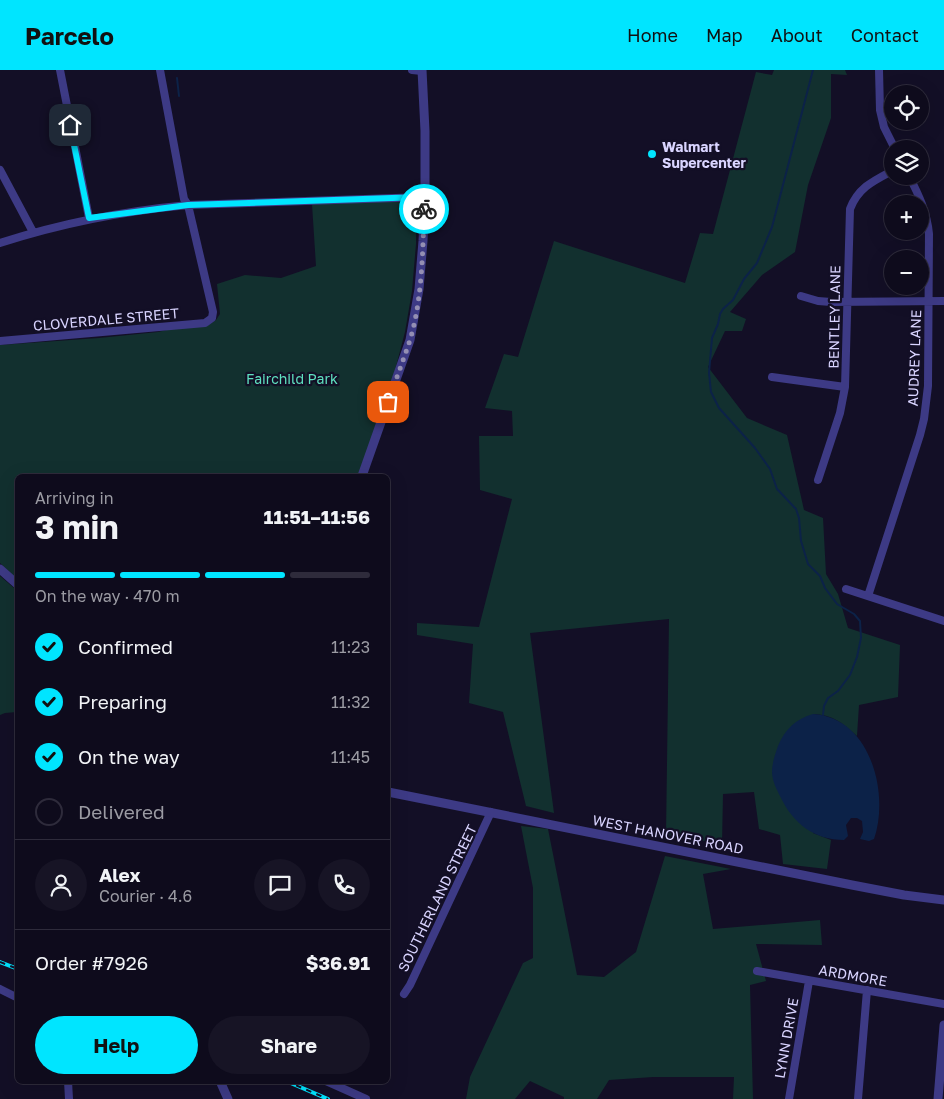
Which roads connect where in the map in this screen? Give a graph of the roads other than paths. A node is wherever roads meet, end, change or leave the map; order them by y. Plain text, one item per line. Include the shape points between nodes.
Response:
1 (60, 70) edge
2 (160, 70) edge
3 (412, 70) edge
4 (879, 70) edge
5 (422, 71) edge
6 (890, 140) edge
7 (0, 170) edge
8 (884, 175) edge
9 (914, 185) edge
10 (425, 197) junction
11 (188, 205) junction
12 (89, 218) junction
13 (33, 232) junction
14 (0, 243) edge
15 (801, 296) dead end
16 (944, 301) edge
17 (847, 302) junction
18 (928, 302) junction
19 (0, 341) edge
20 (772, 377) dead end
21 (845, 387) junction
22 (363, 474) edge
23 (818, 480) dead end
24 (0, 569) edge
25 (15, 582) edge
26 (846, 589) dead end
27 (868, 596) junction
28 (944, 621) edge
29 (390, 792) edge
30 (491, 812) junction
31 (944, 900) edge
32 (757, 971) dead end
33 (809, 980) junction
34 (0, 989) edge
35 (868, 990) junction
36 (404, 994) dead end
37 (15, 996) edge
38 (944, 1004) edge
39 (944, 1025) edge
40 (68, 1084) edge
41 (221, 1084) edge
42 (333, 1084) edge
43 (69, 1099) edge
44 (228, 1099) edge
45 (366, 1099) edge
46 (789, 1099) edge
47 (858, 1099) edge
48 (938, 1099) edge

1 - 12 street
2 - 11 street via 184,199
3 - 5 street
4 - 6 street via 880,110
5 - 10 street
7 - 13 street
8 - 17 street, BENTLEY LANE via 869,182 859,192 850,209
9 - 18 street, AUDREY LANE via 928,224
10 - 11 street
10 - 22 street via 422,265 410,340
11 - 12 street
11 - 19 street, CLOVERDALE STREET via 212,318 205,322
12 - 13 street
13 - 14 street
15 - 17 street via 818,301
16 - 18 street
17 - 18 street
17 - 21 street, BENTLEY LANE
18 - 27 street, AUDREY LANE via 928,386 924,419
20 - 21 street
21 - 23 street, BENTLEY LANE
24 - 25 street
26 - 27 street
27 - 28 street
29 - 30 street, WEST HANOVER ROAD
30 - 31 street, WEST HANOVER ROAD via 853,885
30 - 36 street, SOUTHERLAND STREET
32 - 33 street, ARDMORE
33 - 35 street, ARDMORE
33 - 46 street, LYNN DRIVE
34 - 37 street
35 - 38 street, ARDMORE
35 - 47 street
39 - 48 street
40 - 43 street
41 - 44 street
42 - 45 street

